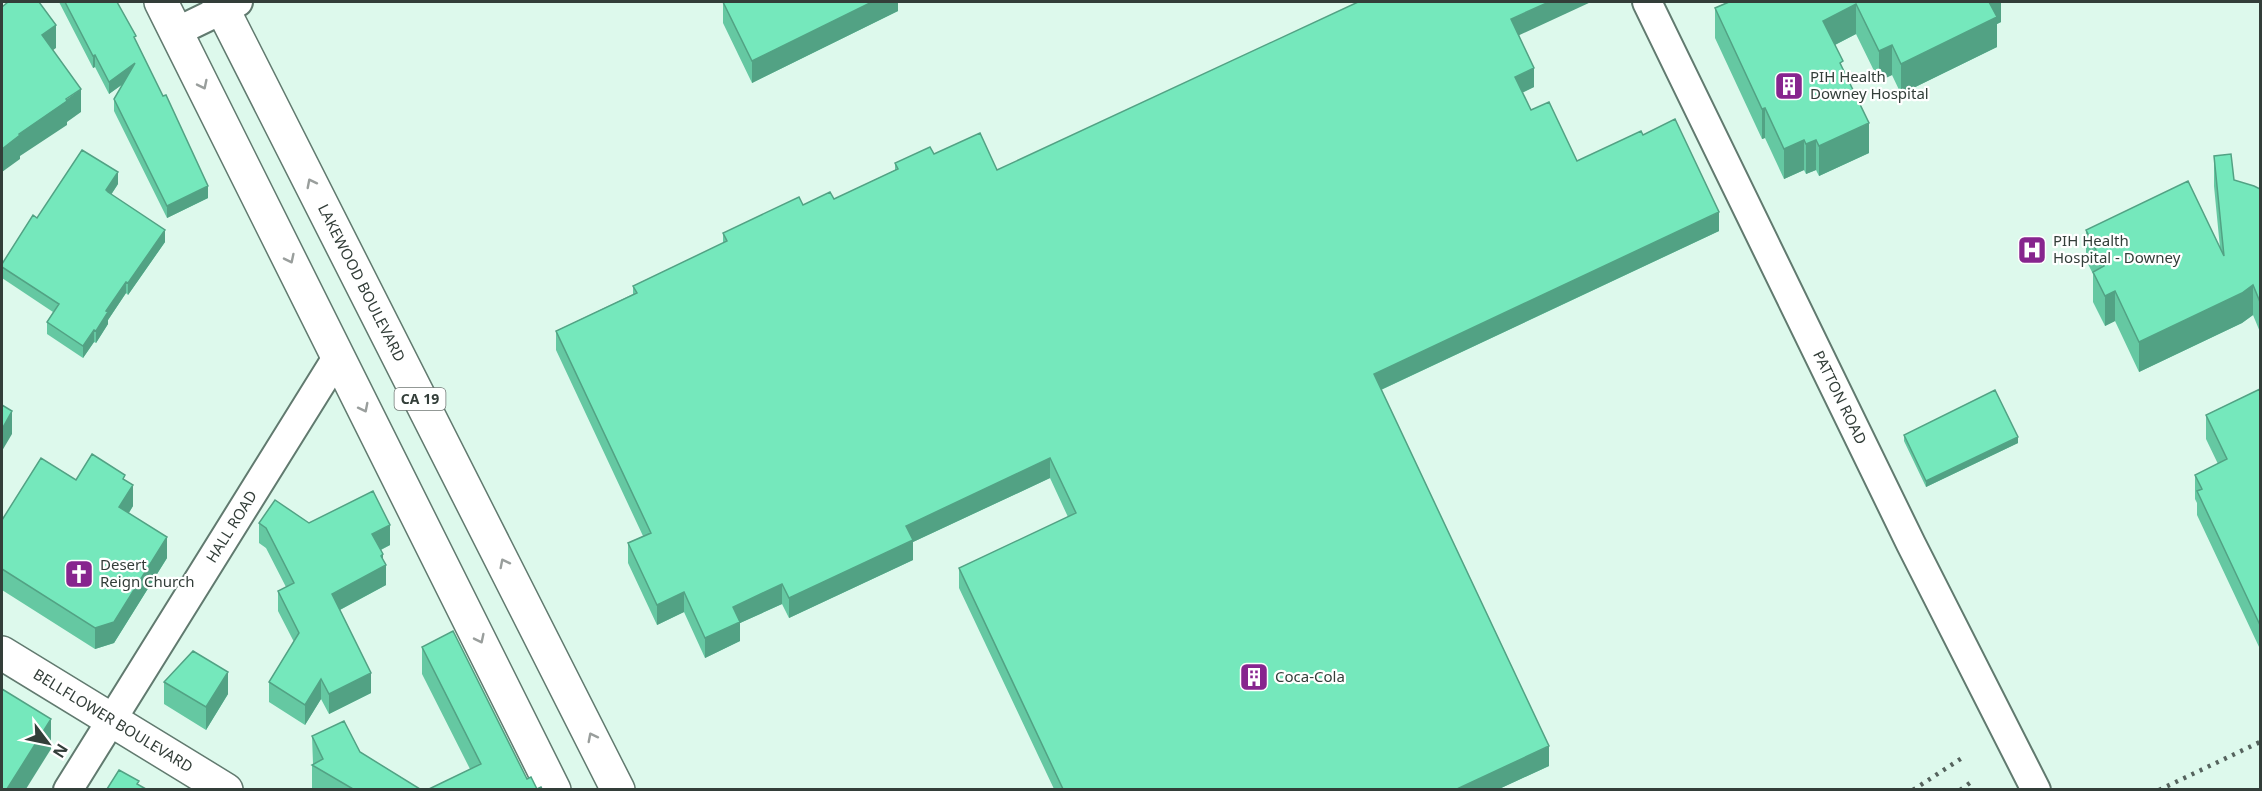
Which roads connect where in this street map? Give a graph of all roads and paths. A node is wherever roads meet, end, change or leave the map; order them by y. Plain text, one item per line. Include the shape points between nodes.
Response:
1 (161, 2) edge
2 (1647, 2) edge
3 (227, 4) edge
4 (176, 32) junction
5 (338, 356) junction
6 (2, 653) edge
7 (111, 720) junction
8 (69, 789) edge
9 (226, 789) edge
10 (554, 789) edge
11 (618, 789) edge
12 (2036, 789) edge

1 - 4 main road
2 - 12 street, PATTON ROAD via 1911,544
3 - 4 street
11 -> 3 main road, LAKEWOOD BOULEVARD / CA 19
4 -> 5 main road
5 - 7 street, HALL ROAD
5 -> 10 main road
6 - 7 main road, BELLFLOWER BOULEVARD
7 - 8 street, HALL ROAD
7 - 9 main road, BELLFLOWER BOULEVARD

